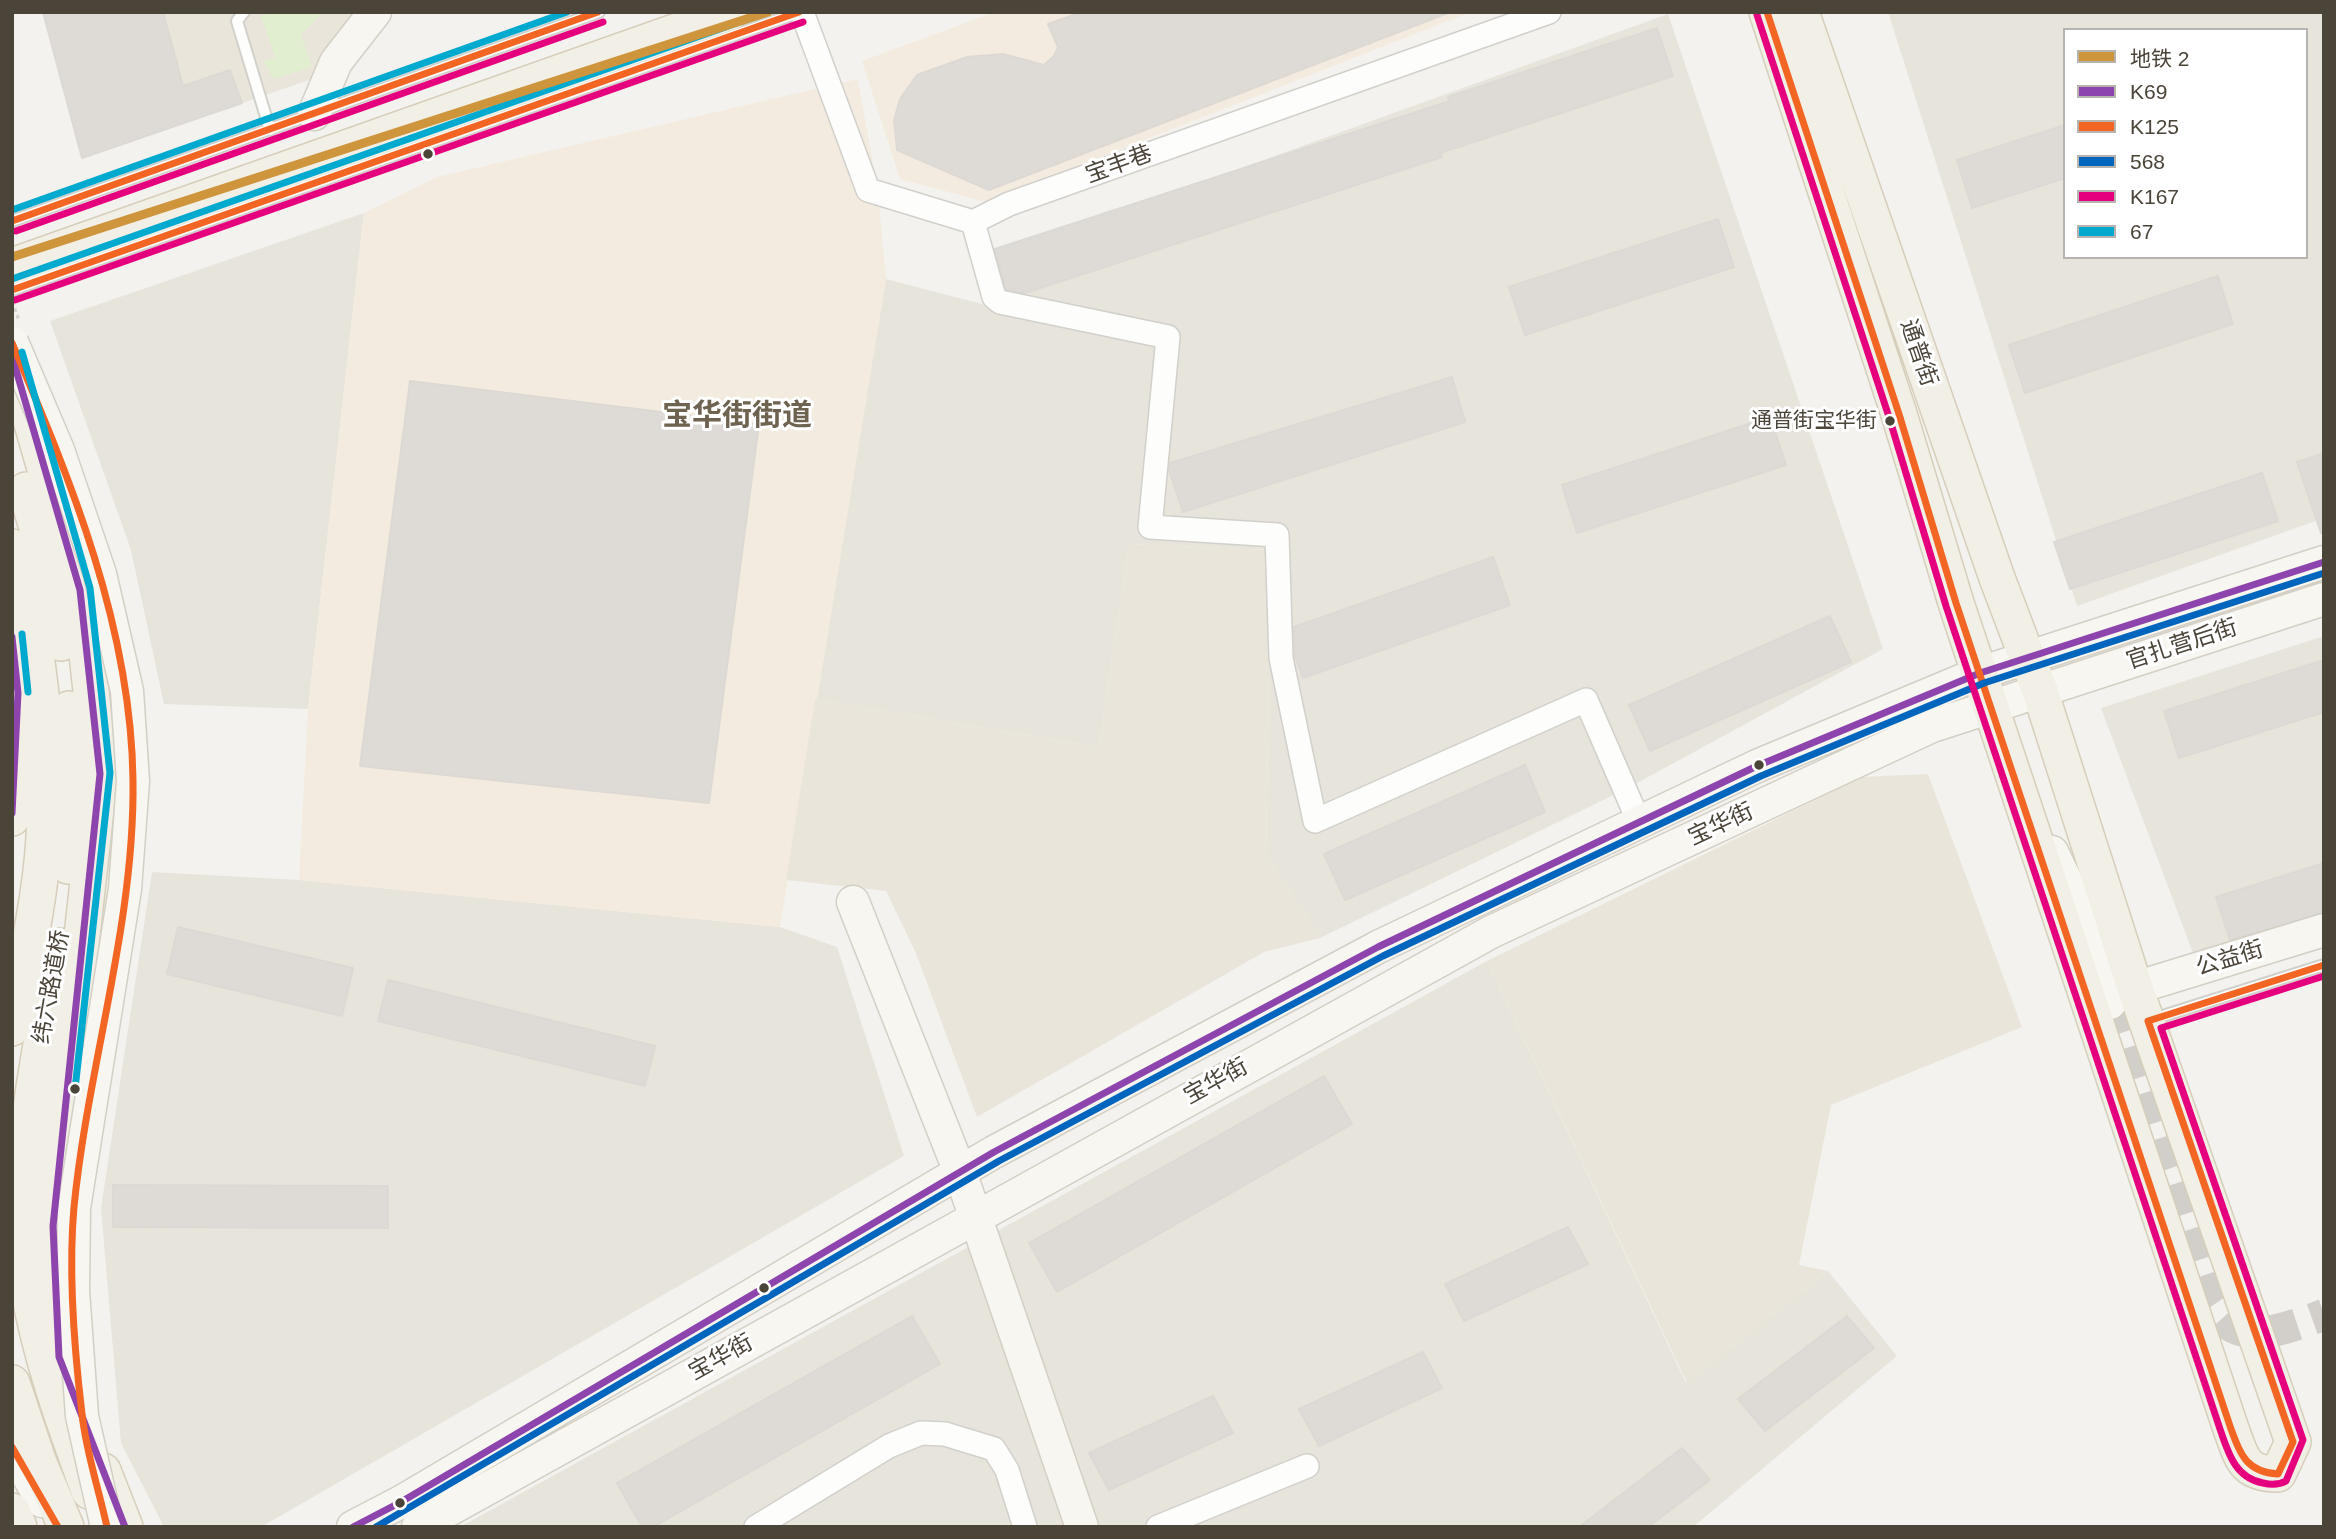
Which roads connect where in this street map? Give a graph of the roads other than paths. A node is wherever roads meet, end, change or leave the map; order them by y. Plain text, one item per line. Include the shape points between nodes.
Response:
1 (244, 12) edge
2 (375, 12) edge
3 (599, 12) edge
4 (675, 12) edge
5 (731, 12) edge
6 (801, 12) edge
7 (1549, 12) edge
8 (1767, 12) edge
9 (1801, 12) edge
10 (314, 114) junction
11 (270, 130) junction
12 (12, 221) edge
13 (973, 222) junction
14 (12, 244) edge
15 (12, 266) edge
16 (12, 290) edge
17 (12, 342) edge
18 (12, 355) edge
19 (12, 443) edge
20 (12, 547) edge
21 (2324, 562) edge
22 (2324, 599) edge
23 (12, 635) edge
24 (2028, 658) junction
25 (1980, 673) junction
26 (2040, 691) junction
27 (1991, 706) junction
28 (2008, 760) junction
29 (12, 818) edge
30 (1639, 822) junction
31 (853, 902) dead end
32 (2324, 930) edge
33 (2324, 965) edge
34 (2123, 995) junction
35 (2148, 1021) junction
36 (12, 1028) edge
37 (960, 1172) junction
38 (976, 1215) junction
39 (12, 1383) edge
40 (12, 1447) edge
41 (1307, 1466) dead end
42 (12, 1511) edge
43 (19, 1527) edge
44 (58, 1527) edge
45 (66, 1527) edge
46 (104, 1527) edge
47 (125, 1527) edge
48 (353, 1527) edge
49 (418, 1527) edge
50 (756, 1527) edge
51 (1025, 1527) edge
52 (1082, 1527) edge
53 (1158, 1527) edge

1 - 11 lane via 237,21
2 - 10 main road via 336,62
3 - 10 lane
4 - 14 main road
5 - 15 main road
6 - 13 street via 868,190
6 - 16 lane
7 - 13 street, 宝丰巷 via 1009,204
8 - 25 main road, 通普街
9 - 24 main road, 通普街
10 - 11 lane
11 - 12 lane
13 - 30 street via 994,298 1000,303 1168,337 1150,527 1277,535 1281,658 1315,821 1586,700
17 - 46 main road, bridge via 58,450 100,574 127,691 133,781 125,889 74,1208 73,1292 82,1416
18 - 47 main road via 80,590 100,774 53,1226 59,1357
19 - 46 main road, 纬六路道桥 via 57,597 73,754 66,911 37,1070 24,1198 28,1283 45,1370
20 - 36 main road, 纬六路道桥 via 34,636 45,775 44,839
21 - 24 main road, 官扎营后街
22 - 26 main road, 官扎营后街
23 - 29 main road via 18,693
24 - 25 main road, 官扎营后街
24 - 26 main road, 通普街
25 - 27 main road, 通普街
25 - 30 main road, 宝华街 via 1757,766
26 - 27 main road, 宝华街
26 - 34 main road, 通普街
27 - 28 main road, 通普街
27 - 38 main road, 宝华街 via 1932,726 1491,932
28 - 34 main road
28 - 35 main road, 通普街 via 2244,1462 2258,1474 2277,1474 2292,1442
30 - 37 main road, 宝华街 via 1315,979
31 - 37 main road
32 - 34 main road, 公益街
33 - 35 lane
34 - 35 main road, 通普街
37 - 38 main road
37 - 48 main road, 宝华街
38 - 49 main road, 宝华街
38 - 52 main road
39 - 45 main road
40 - 44 main road
41 - 53 street
42 - 43 main road
50 - 51 street via 889,1446 921,1433 945,1434 993,1449 1007,1470

